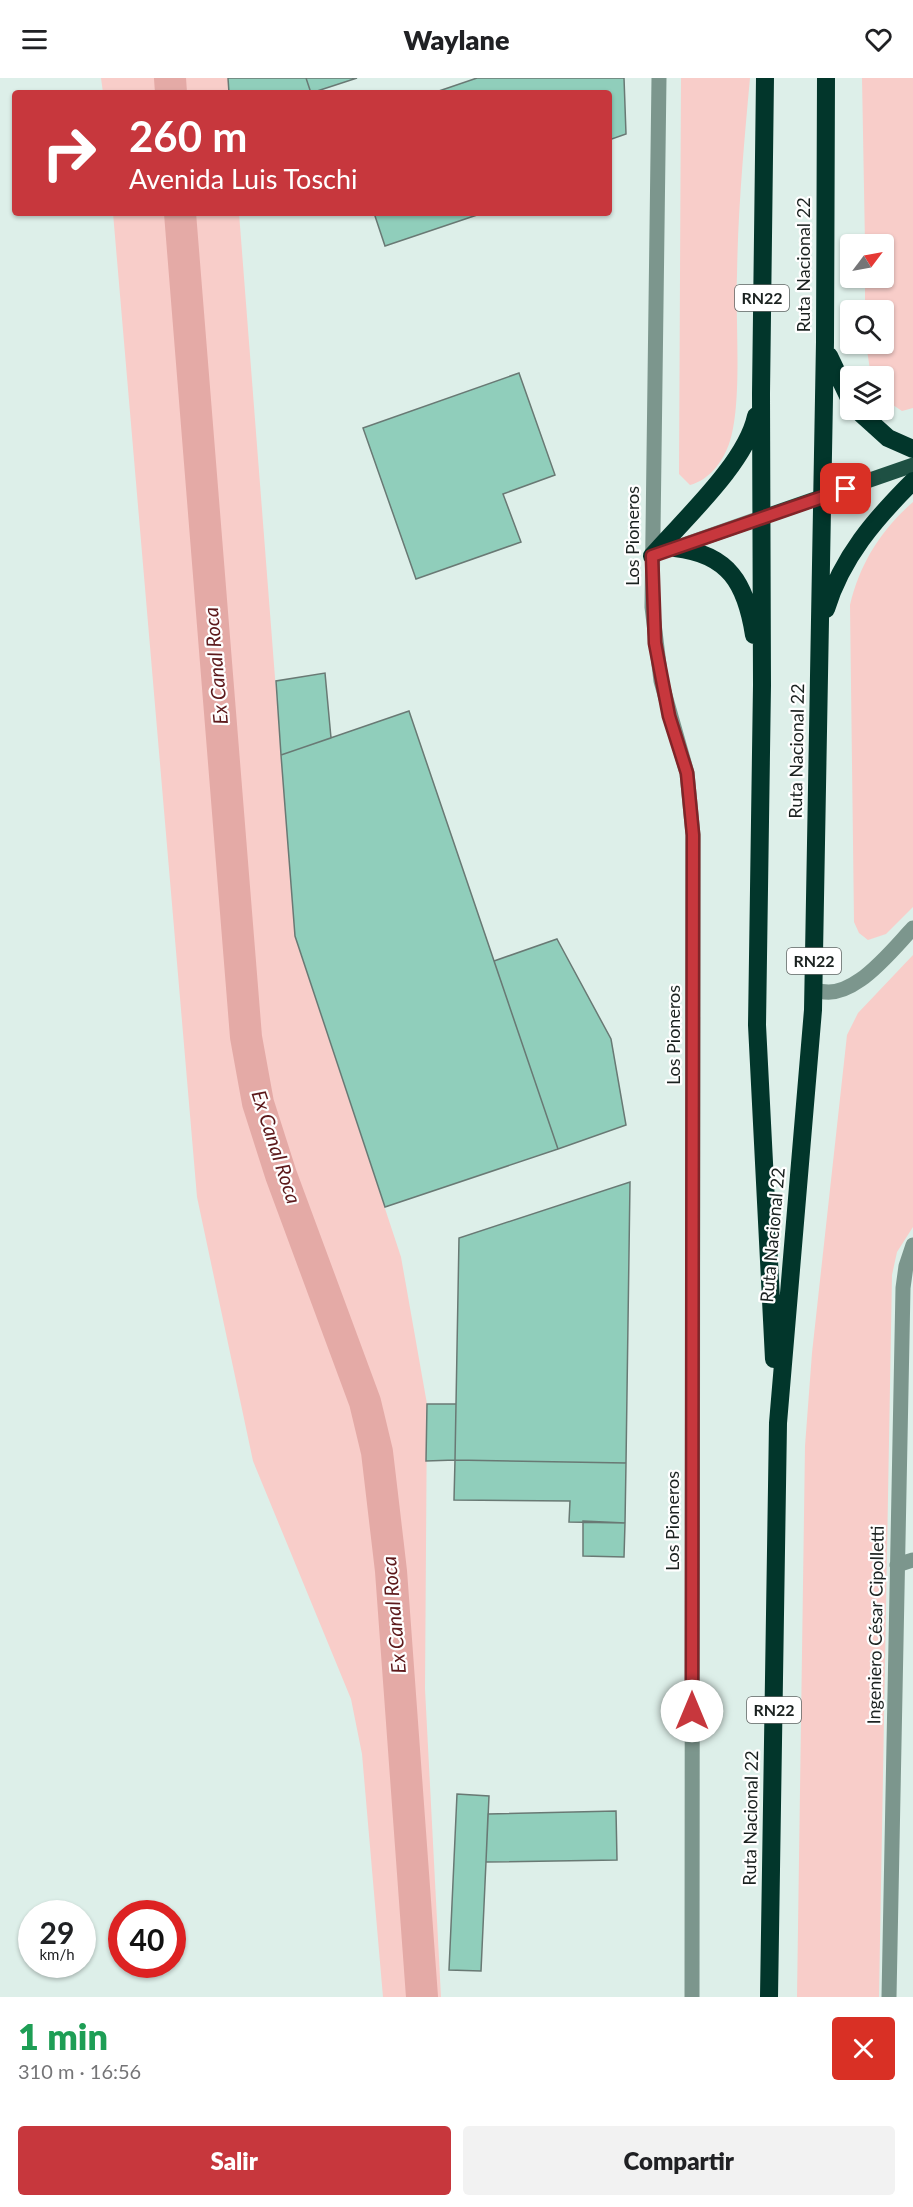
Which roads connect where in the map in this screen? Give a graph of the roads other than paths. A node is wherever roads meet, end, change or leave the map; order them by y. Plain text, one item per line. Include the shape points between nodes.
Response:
1 (658, 78) edge
2 (765, 78) edge
3 (826, 78) edge
4 (825, 342) junction
5 (840, 382) edge
6 (761, 394) junction
7 (868, 420) edge
8 (913, 449) edge
9 (913, 465) edge
10 (913, 481) edge
11 (823, 497) junction
12 (763, 517) junction
13 (675, 548) junction
14 (652, 556) junction
15 (820, 628) junction
16 (762, 685) junction
17 (913, 928) edge
18 (813, 988) junction
19 (911, 1250) edge
20 (778, 1424) junction
21 (913, 1560) edge
22 (897, 1565) junction
23 (692, 1997) edge
24 (769, 1997) edge
25 (889, 1997) edge

1 - 14 street, Los Pioneros
2 - 6 highway, Ruta Nacional 22 / RN22
3 - 4 highway, Ruta Nacional 22 / RN22
4 - 5 highway
4 - 11 highway, Ruta Nacional 22 / RN22
6 - 12 highway, Ruta Nacional 22 / RN22
6 - 14 highway via 753,430 742,450
7 - 8 highway via 888,438
9 - 11 main road
10 - 15 highway via 854,548 840,571
11 - 12 main road
11 - 15 highway, Ruta Nacional 22 / RN22
12 - 13 street
12 - 16 highway, Ruta Nacional 22 / RN22
13 - 14 street
13 - 16 highway via 708,555 737,582 750,610
14 - 23 street, Los Pioneros via 655,643 669,716 687,773 693,835
15 - 18 highway, Ruta Nacional 22 / RN22
16 - 20 highway, Ruta Nacional 22 / RN22 via 758,1058
17 - 18 street via 846,990 829,994
18 - 20 highway, Ruta Nacional 22 / RN22
19 - 22 street, Ingeniero César Cipolletti via 903,1288
20 - 24 highway, Ruta Nacional 22 / RN22
21 - 22 street
22 - 25 street, Ingeniero César Cipolletti

